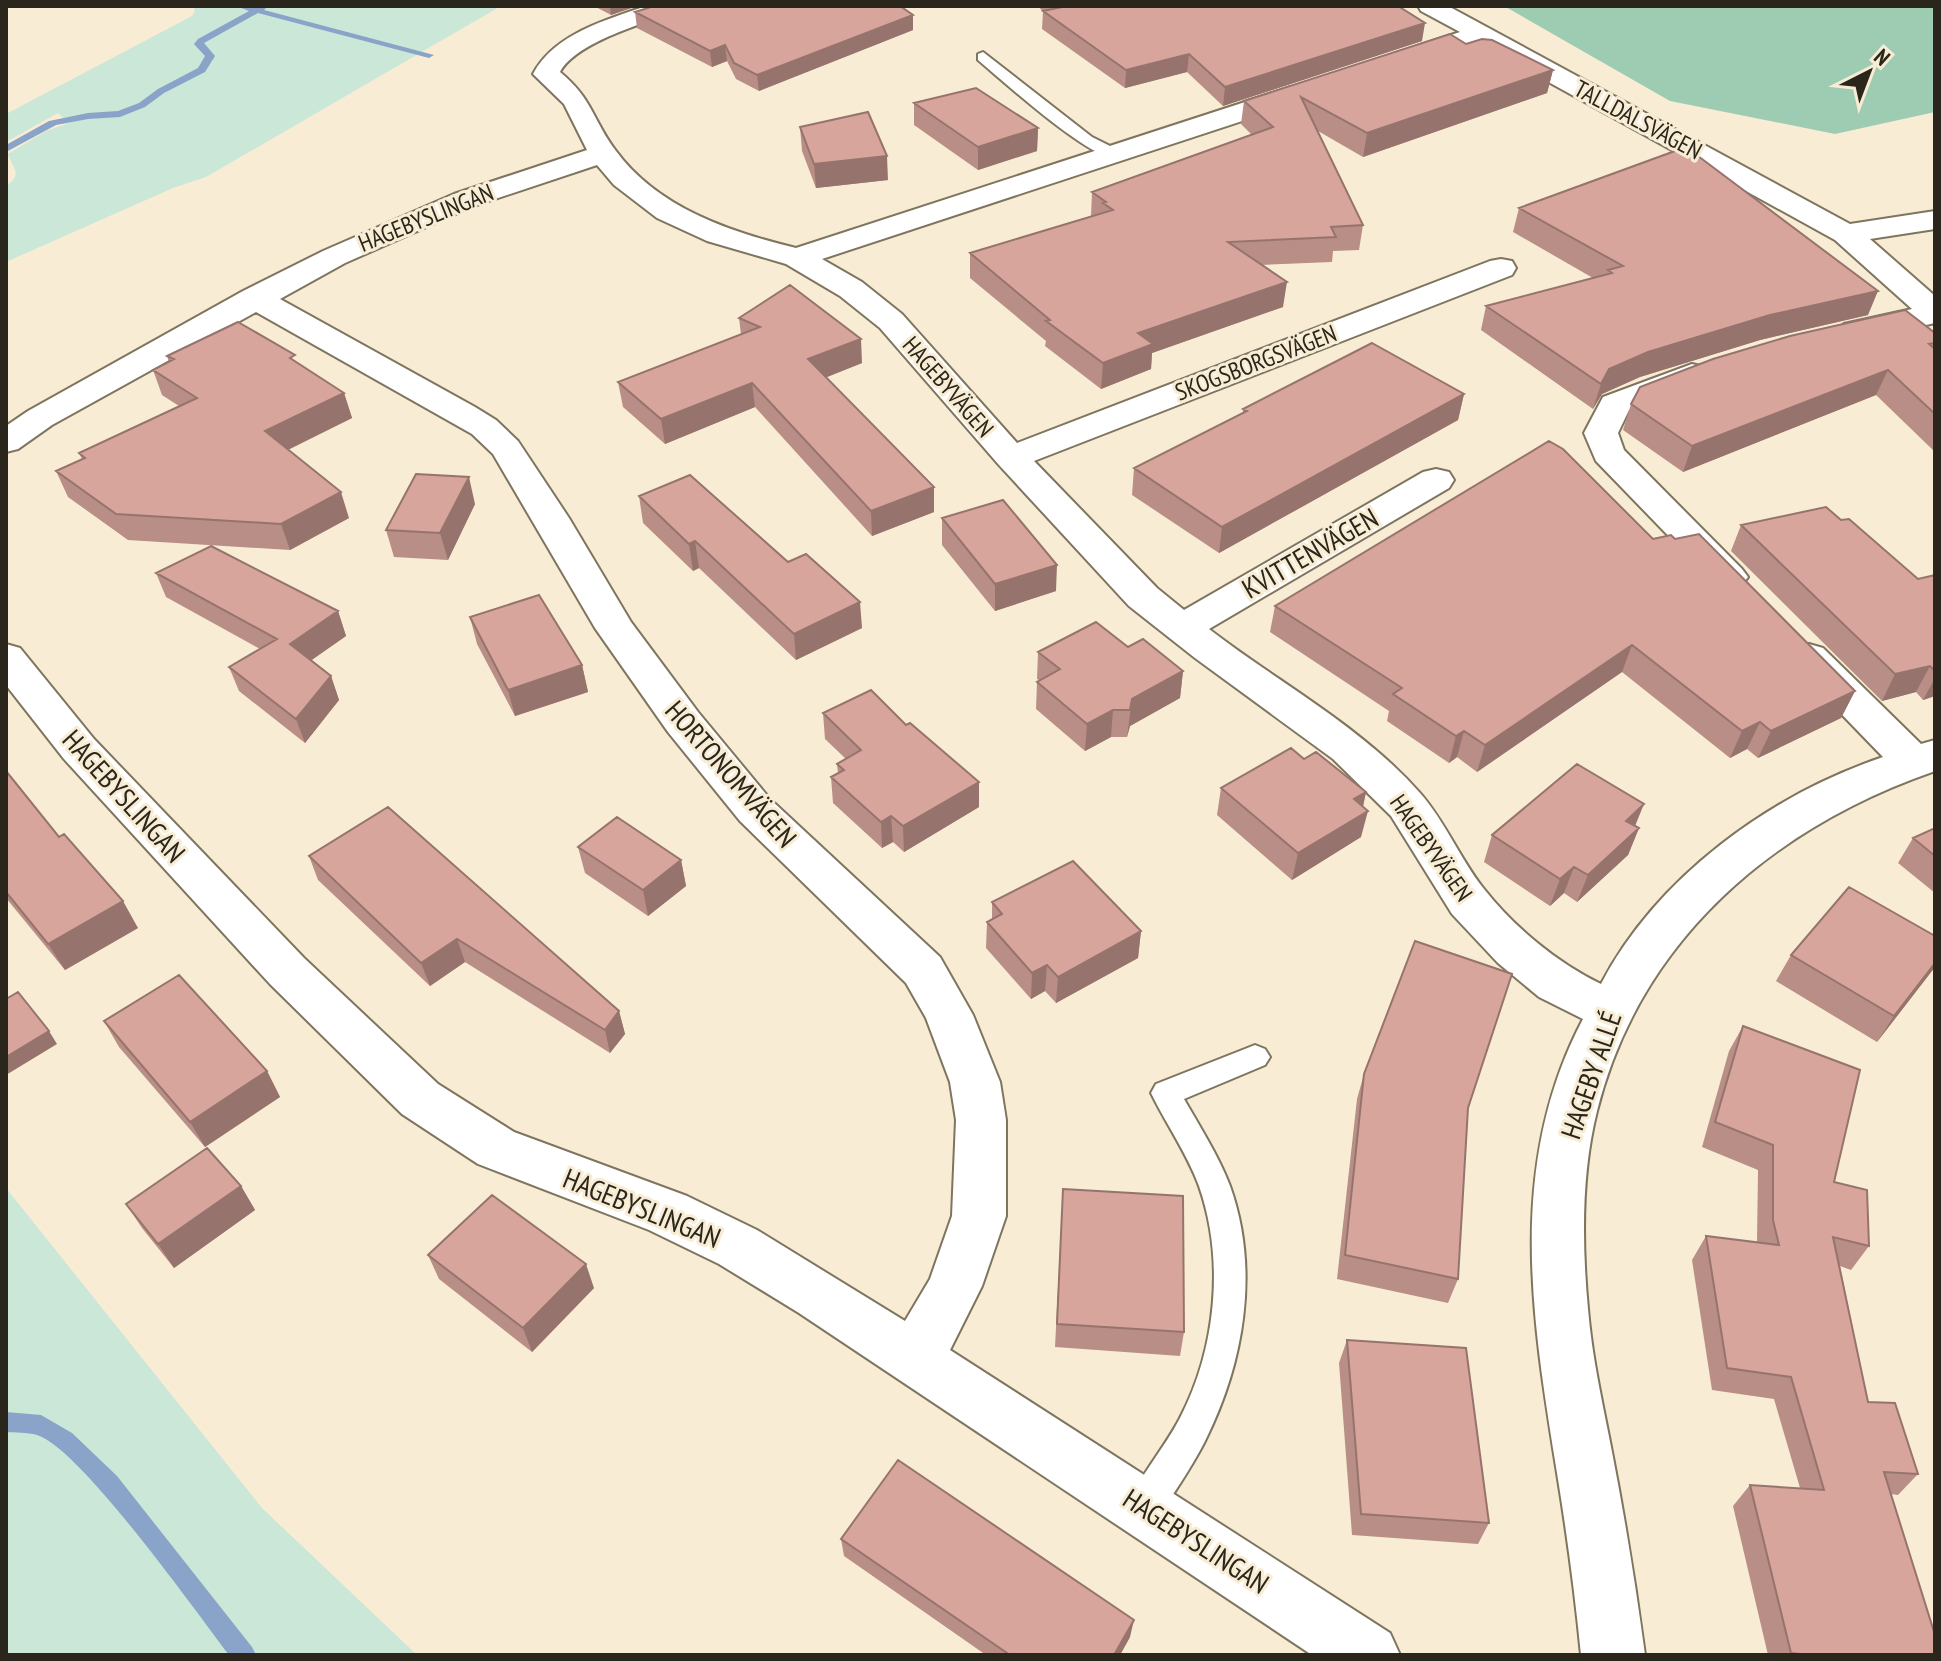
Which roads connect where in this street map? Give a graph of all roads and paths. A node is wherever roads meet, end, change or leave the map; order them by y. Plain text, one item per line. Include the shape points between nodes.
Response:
1 (670, 6) edge
2 (1430, 6) edge
3 (1480, 34) junction
4 (983, 57) dead end
5 (1377, 68) edge
6 (1332, 82) edge
7 (603, 154) junction
8 (1112, 154) junction
9 (1935, 220) edge
10 (1846, 234) junction
11 (797, 257) junction
12 (1501, 268) dead end
13 (254, 298) junction
14 (1935, 312) edge
15 (1820, 339) edge
16 (1722, 364) edge
17 (6, 442) edge
18 (1011, 458) junction
19 (1436, 480) dead end
20 (1755, 603) edge
21 (1184, 627) junction
22 (1788, 636) edge
23 (6, 657) edge
24 (1924, 758) edge
25 (1611, 1011) junction
26 (1255, 1057) dead end
27 (912, 1357) junction
28 (1144, 1507) junction
29 (1368, 1655) edge
30 (1613, 1655) edge

1 - 7 street via 577,45 547,66 546,74 575,100
2 - 3 street, TALLDALSVÄGEN
3 - 5 street
3 - 10 street, TALLDALSVÄGEN
4 - 8 lane via 1086,140
6 - 8 street
7 - 11 street via 631,184 682,220 751,247
7 - 13 street, HAGEBYSLINGAN via 410,222
8 - 11 street
9 - 10 street
10 - 14 street, TALLDALSVÄGEN
11 - 18 street, HAGEBYVÄGEN via 876,306
12 - 18 street, SKOGSBORGSVÄGEN
13 - 17 street, HAGEBYSLINGAN
13 - 27 street, HORTONOMVÄGEN via 494,436 551,518 615,628 683,722 755,810 923,970 949,1015 975,1082 981,1188 979,1216 955,1286
14 - 15 street
16 - 20 street via 1615,404 1601,433 1608,454
18 - 21 street, HAGEBYVÄGEN via 1143,597
19 - 21 street, KVITTENVÄGEN
21 - 25 street, HAGEBYVÄGEN via 1348,749 1406,805 1468,902 1515,950 1556,984
22 - 24 street
23 - 27 street, HAGEBYSLINGAN via 79,749 287,971 420,1099 496,1148 668,1213 738,1247
24 - 25 street, HAGEBY ALLÉ via 1807,807 1723,865 1646,952
25 - 30 street, HAGEBY ALLÉ via 1573,1108 1562,1168 1559,1287
26 - 28 lane via 1166,1093 1215,1188 1231,1283 1223,1335 1194,1428
27 - 28 street, HAGEBYSLINGAN
28 - 29 street, HAGEBYSLINGAN

